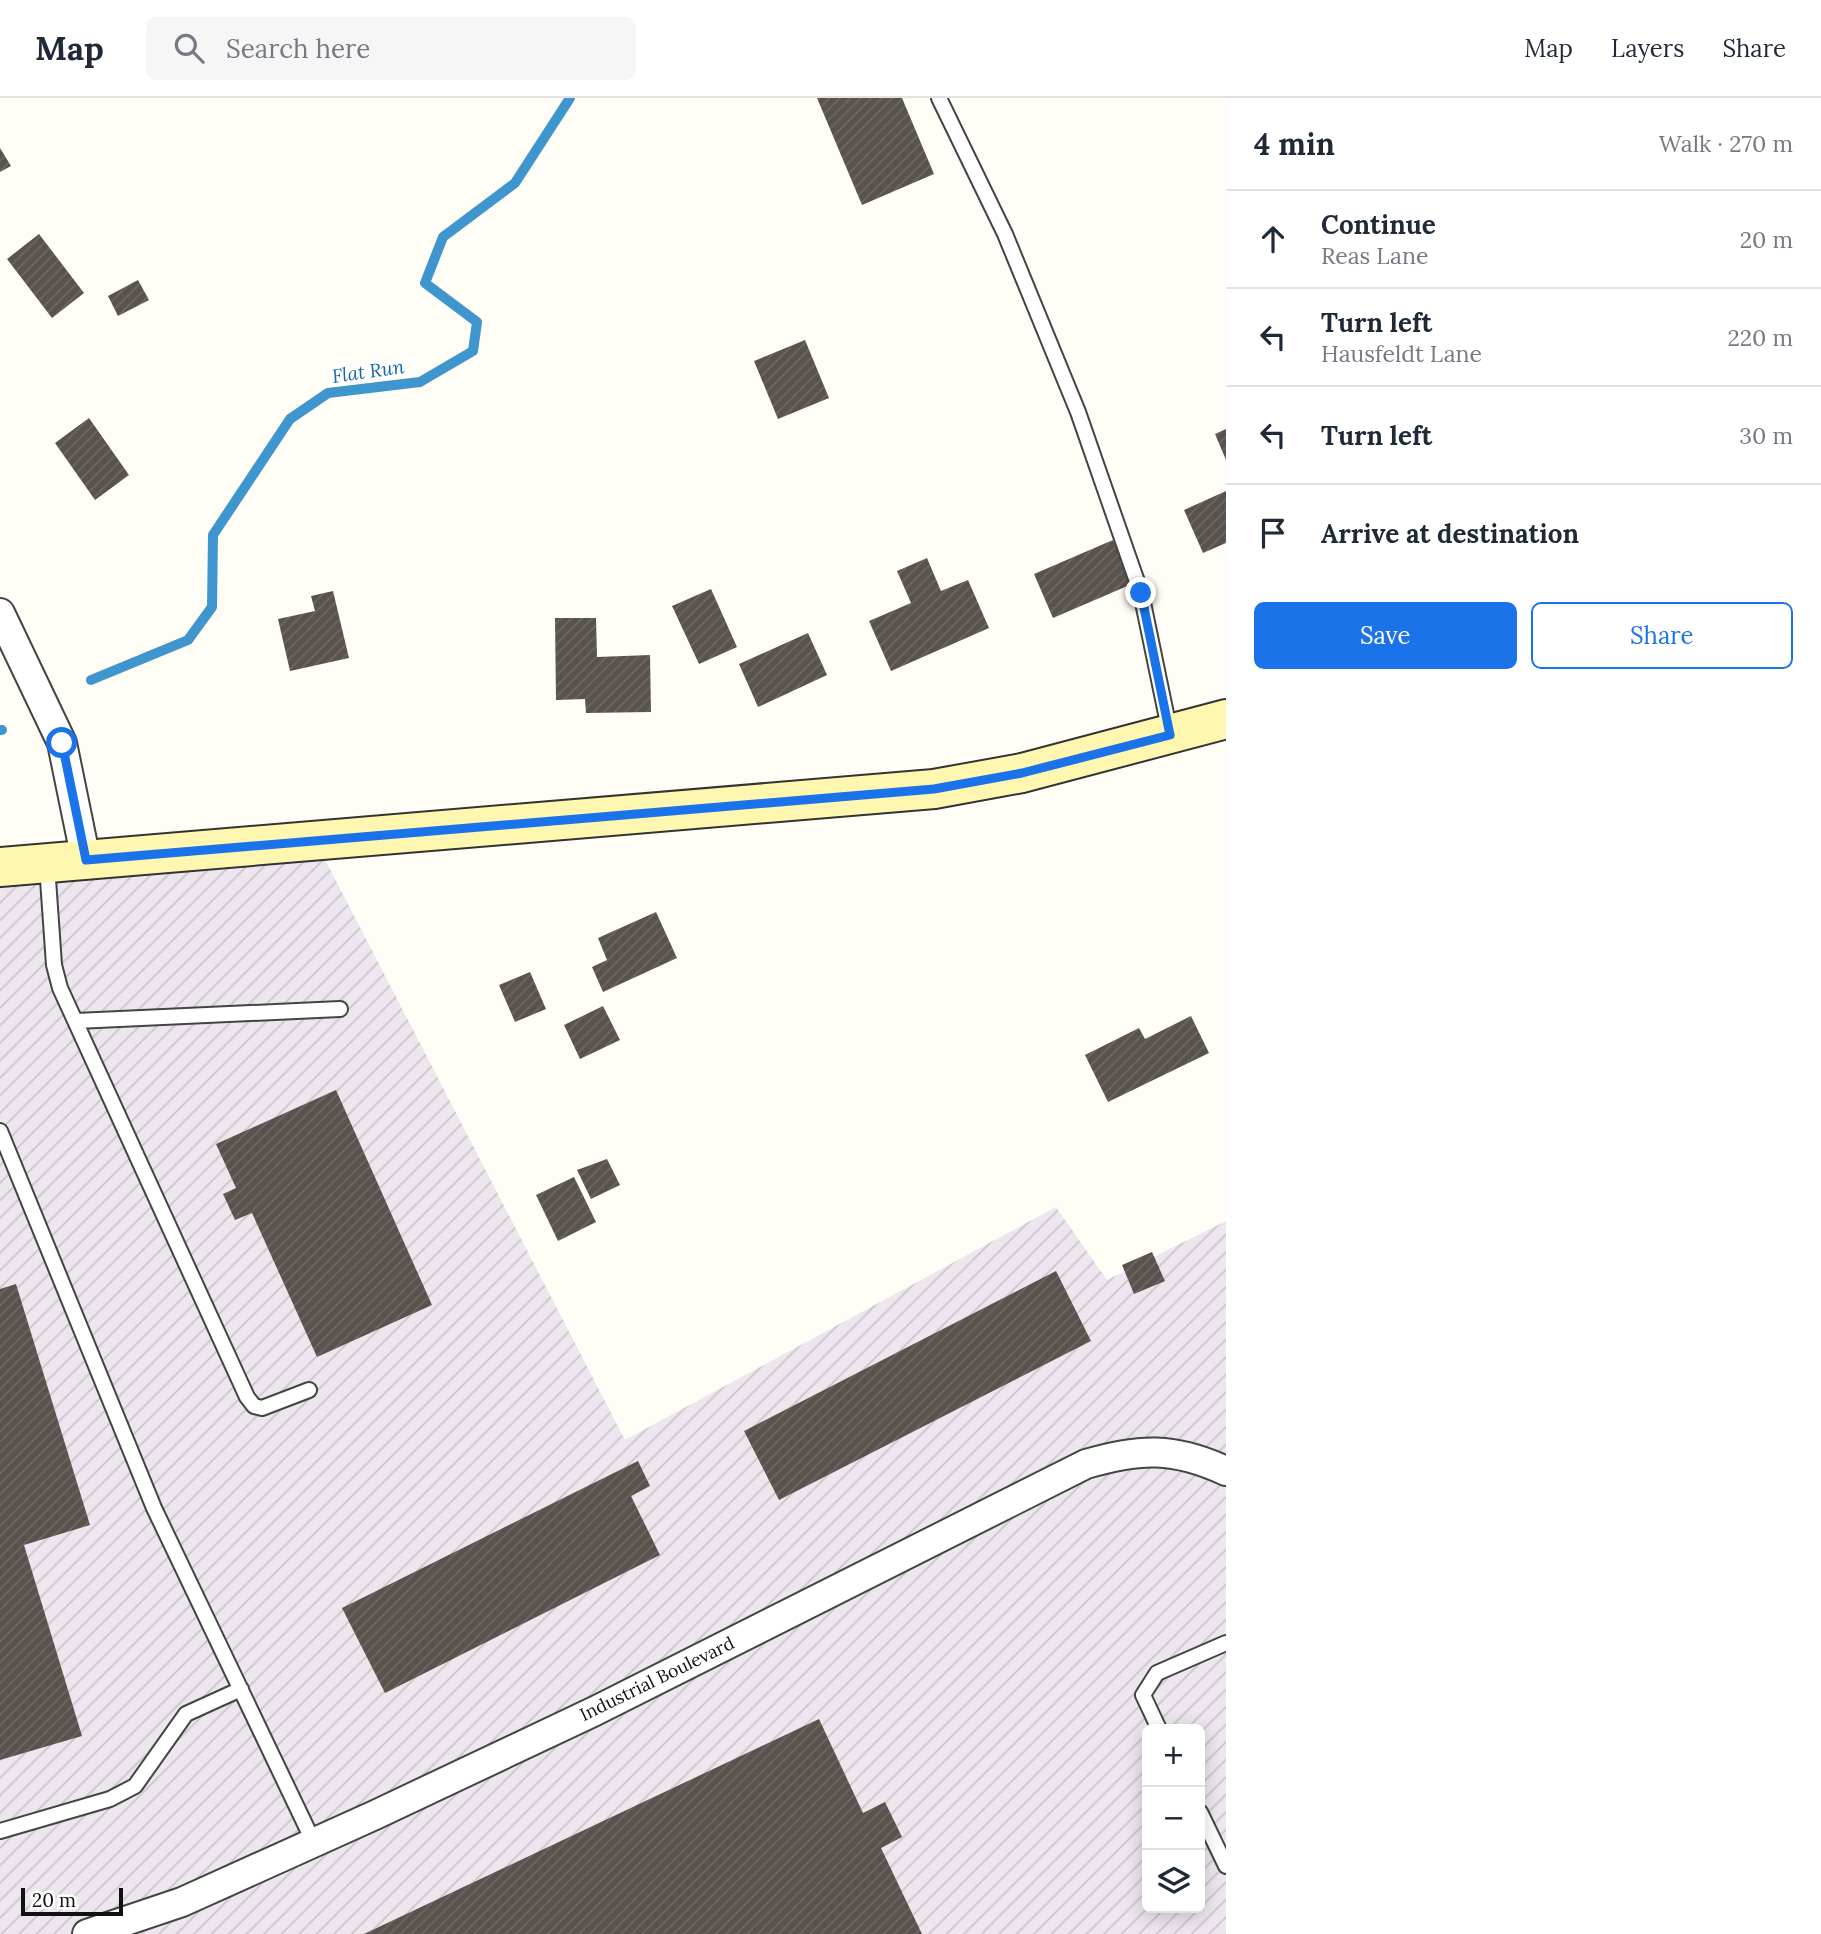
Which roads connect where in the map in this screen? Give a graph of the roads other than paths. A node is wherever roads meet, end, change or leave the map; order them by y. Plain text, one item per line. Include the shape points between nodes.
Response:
1 (939, 98) edge
2 (0, 613) edge
3 (1226, 719) edge
4 (1170, 735) junction
5 (86, 860) junction
6 (47, 863) junction
7 (0, 867) edge
8 (340, 1009) dead end
9 (75, 1021) junction
10 (0, 1131) edge
11 (309, 1390) dead end
12 (1226, 1471) edge
13 (1226, 1643) edge
14 (241, 1689) junction
15 (1157, 1724) edge
16 (1205, 1822) edge
17 (0, 1831) edge
18 (314, 1843) junction
19 (1226, 1866) edge
20 (87, 1934) edge

1 - 4 lane via 1005,234 1078,412 1141,593
2 - 5 street via 62,743
3 - 4 street
4 - 5 street via 1022,773 934,789
5 - 6 street
6 - 7 street
6 - 9 lane via 54,965
8 - 9 lane
9 - 11 lane via 247,1397 262,1408
10 - 14 lane via 153,1508
12 - 18 street, Industrial Boulevard via 1201,1459 1164,1451 1125,1452 1086,1464 595,1711
13 - 15 lane via 1157,1674 1143,1695
14 - 17 lane via 186,1714 135,1786 110,1799
14 - 18 lane
16 - 19 lane
18 - 20 street, Industrial Boulevard via 182,1902

